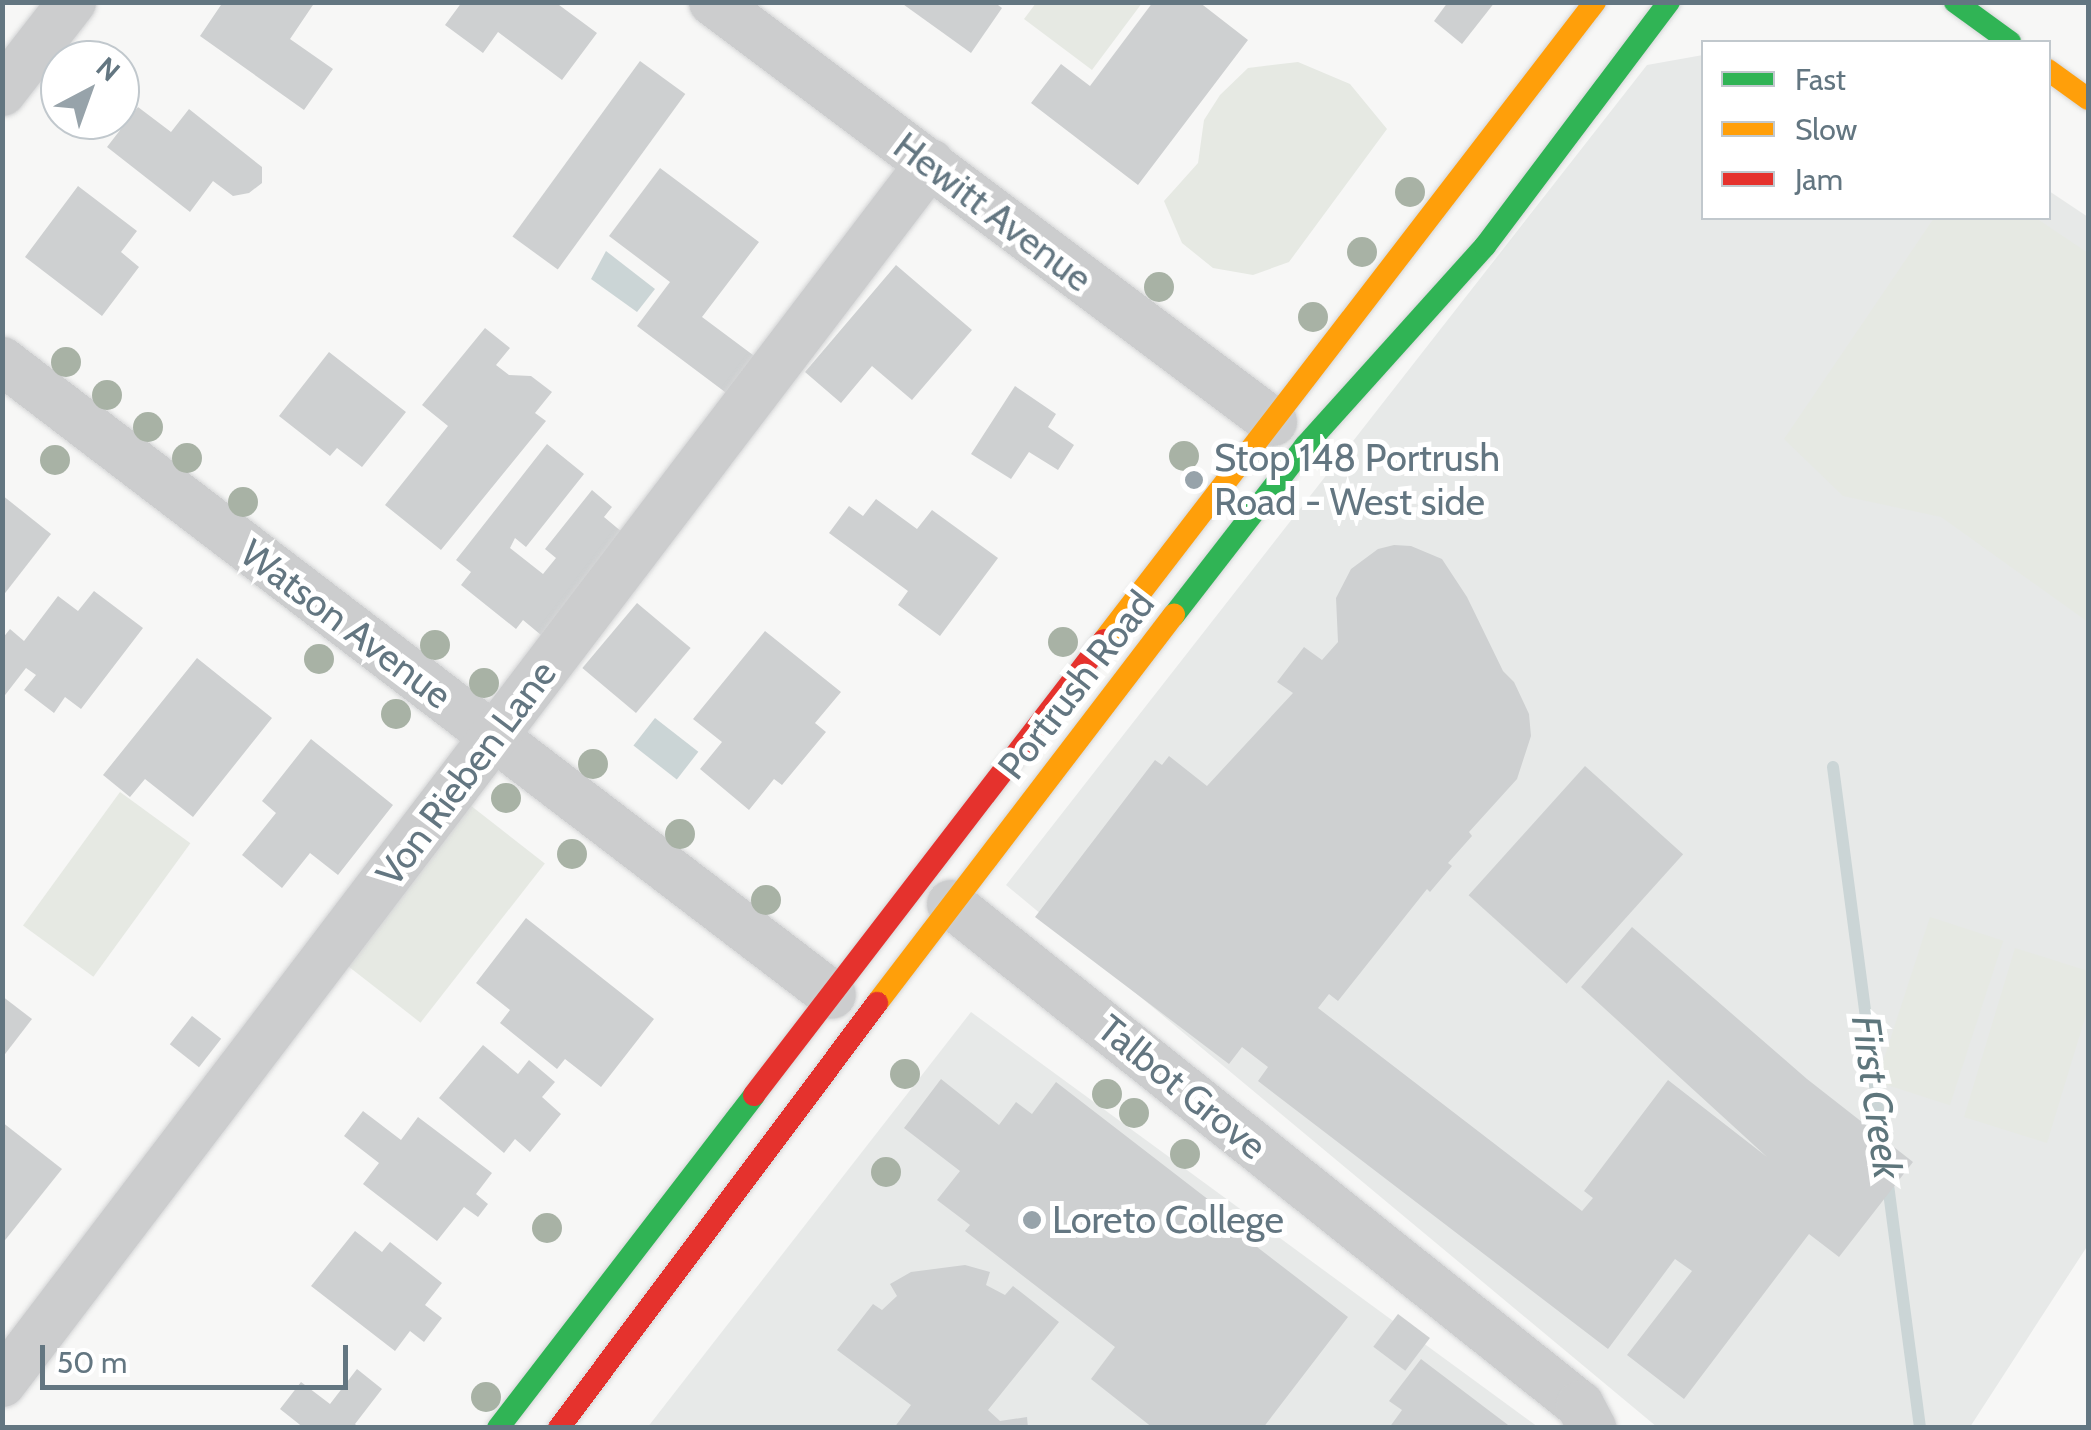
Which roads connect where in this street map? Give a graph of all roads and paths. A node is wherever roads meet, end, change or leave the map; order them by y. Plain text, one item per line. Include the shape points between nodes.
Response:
1 (72, 2) edge
2 (713, 2) edge
3 (1578, 2) edge
4 (1595, 2) edge
5 (1669, 2) edge
6 (1955, 2) edge
7 (2007, 40) edge
8 (1566, 42) junction
9 (2051, 72) edge
10 (2, 92) edge
11 (2088, 99) edge
12 (930, 162) junction
13 (2, 361) edge
14 (1272, 422) junction
15 (494, 738) junction
16 (951, 904) junction
17 (832, 995) junction
18 (2, 1383) edge
19 (498, 1428) edge
20 (559, 1428) edge
21 (1592, 1428) edge

1 - 10 street
2 - 12 street, Hewitt Avenue
3 - 8 main road
4 - 8 main road, Portrush Road
5 - 16 main road, Portrush Road via 1485,246 1305,446
6 - 7 main road
8 - 14 main road, Portrush Road
9 - 11 main road
12 - 14 street, Hewitt Avenue
12 - 15 street, Von Rieben Lane
13 - 15 street, Watson Avenue
14 - 17 main road, Portrush Road
15 - 17 street, Watson Avenue
15 - 18 street, Von Rieben Lane
16 - 20 main road, Portrush Road
16 - 21 street, Talbot Grove via 1580,1406
17 - 19 main road, Portrush Road

